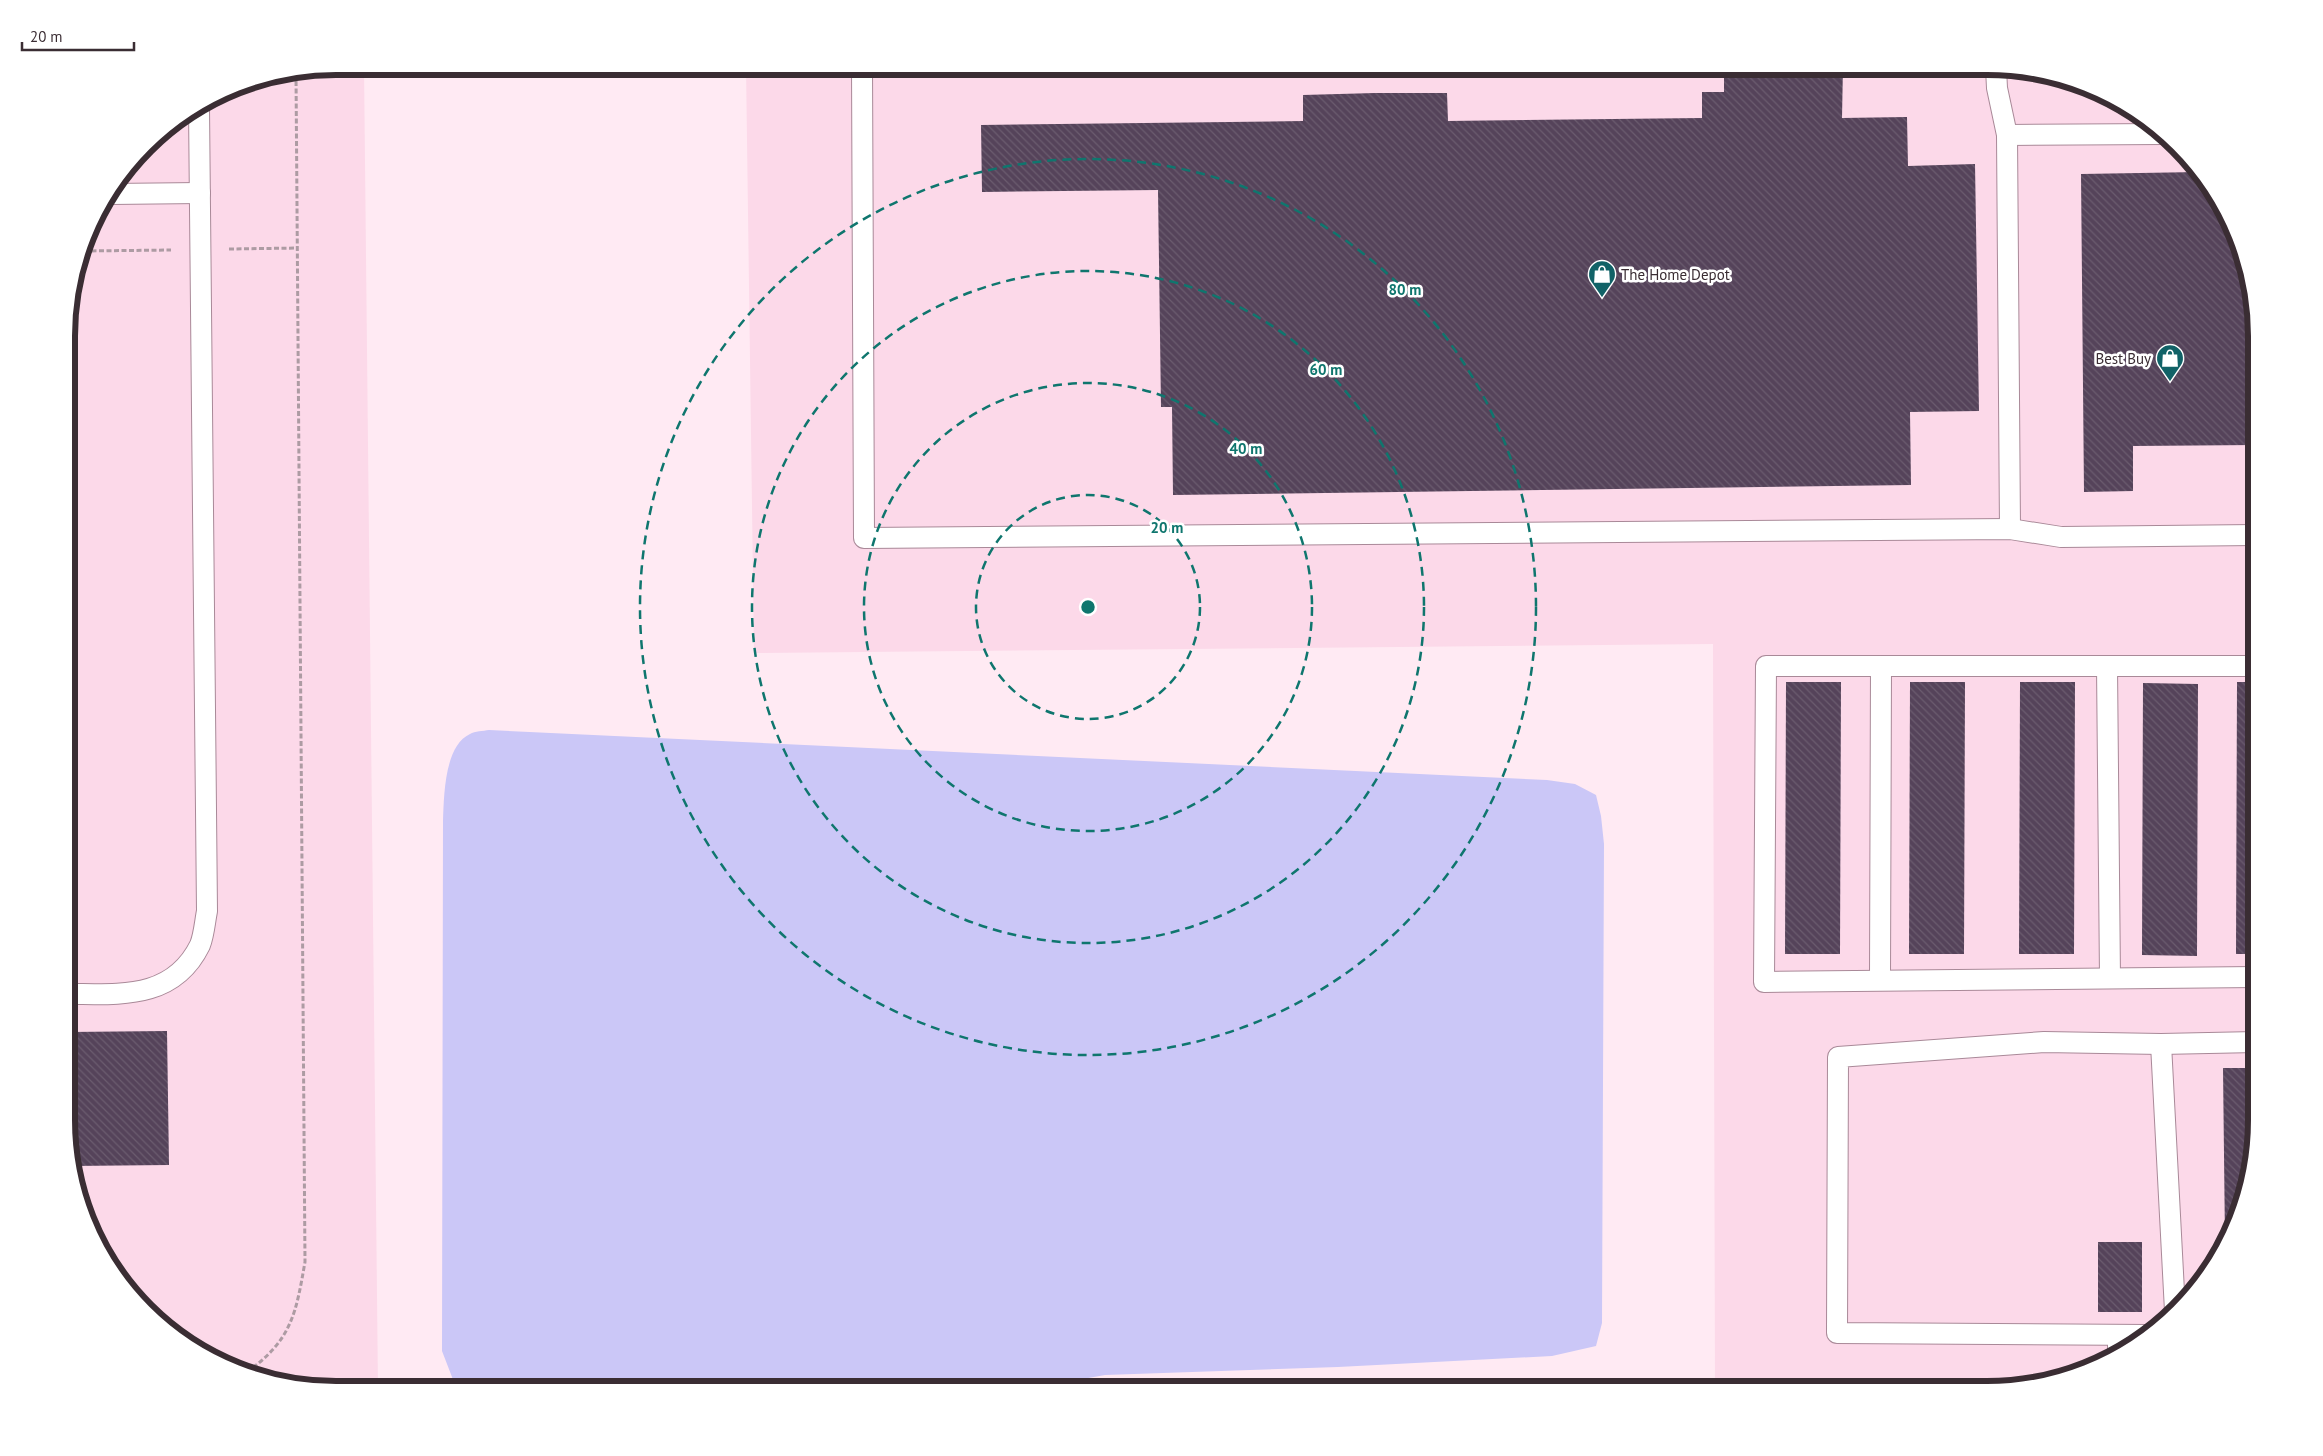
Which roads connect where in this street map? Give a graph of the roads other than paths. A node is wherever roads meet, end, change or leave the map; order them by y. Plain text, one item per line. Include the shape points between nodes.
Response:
1 (862, 75) edge
2 (1996, 76) edge
3 (199, 114) edge
4 (2152, 134) edge
5 (2007, 135) junction
6 (117, 194) edge
7 (200, 194) junction
8 (2010, 529) junction
9 (2248, 535) edge
10 (1881, 666) junction
11 (2107, 666) junction
12 (2248, 666) edge
13 (2248, 976) edge
14 (2110, 978) junction
15 (1880, 980) junction
16 (75, 994) edge
17 (2248, 1042) edge
18 (2161, 1044) junction
19 (2174, 1301) edge
20 (2118, 1334) junction
21 (2136, 1334) edge
22 (2118, 1345) edge

1 - 8 lane via 864,538
2 - 5 lane
3 - 7 lane
4 - 5 lane
5 - 8 lane
6 - 7 lane
7 - 16 lane via 207,911 200,944 186,967 163,985 134,994
8 - 9 lane via 2061,537
10 - 11 lane
10 - 15 lane
10 - 15 lane via 1766,666 1764,972 1764,982
11 - 12 lane
11 - 14 lane
13 - 14 lane
14 - 15 lane
17 - 18 lane
18 - 19 lane
18 - 20 lane via 2044,1042 1838,1057 1837,1333
20 - 21 lane
20 - 22 lane

